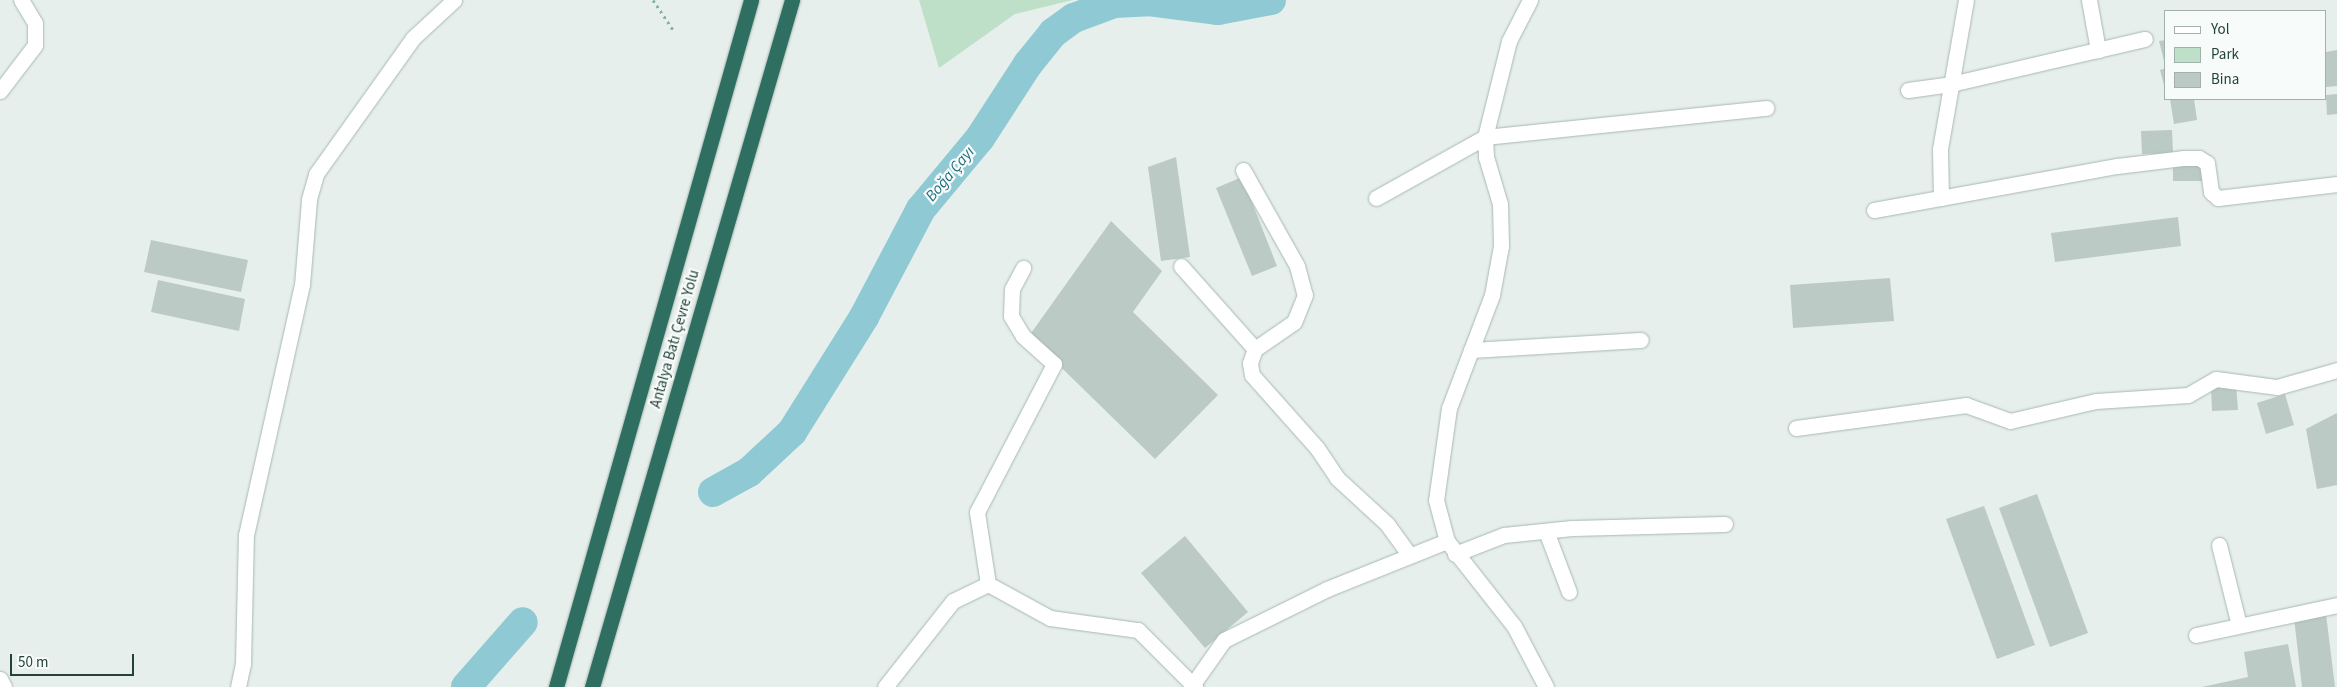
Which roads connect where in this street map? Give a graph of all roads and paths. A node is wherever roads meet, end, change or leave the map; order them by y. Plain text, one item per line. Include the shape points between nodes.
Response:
1 (21, 0) edge
2 (454, 0) edge
3 (653, 0) edge
4 (751, 0) edge
5 (792, 0) edge
6 (1530, 0) edge
7 (1966, 0) edge
8 (2089, 0) edge
9 (674, 31) dead end
10 (2145, 40) dead end
11 (2098, 50) junction
12 (1951, 84) junction
13 (1908, 90) dead end
14 (0, 92) edge
15 (1767, 108) dead end
16 (1485, 137) junction
17 (1243, 170) dead end
18 (2337, 184) edge
19 (1376, 198) dead end
20 (1941, 198) junction
21 (1874, 210) dead end
22 (1181, 266) dead end
23 (1023, 268) dead end
24 (1641, 340) dead end
25 (1254, 349) junction
26 (1471, 350) junction
27 (2337, 370) edge
28 (1796, 428) dead end
29 (1725, 524) dead end
30 (1546, 531) junction
31 (2219, 546) dead end
32 (1451, 548) junction
33 (1410, 556) junction
34 (988, 584) junction
35 (1569, 592) dead end
36 (2337, 605) edge
37 (2239, 625) junction
38 (2196, 634) dead end
39 (0, 678) edge
40 (1194, 686) edge
41 (4, 687) edge
42 (238, 687) edge
43 (556, 687) edge
44 (592, 687) edge
45 (885, 687) edge
46 (1546, 687) edge

1 - 14 street via 34,23 35,44
2 - 42 street via 413,38 316,174 309,199 302,285 246,535 243,664
3 - 9 path
4 - 43 highway, Antalya Batı Çevre Yolu
5 - 44 highway, Antalya Batı Çevre Yolu
6 - 16 street via 1509,41
7 - 12 street
8 - 11 street
10 - 11 street
11 - 12 street
12 - 13 street
12 - 20 street via 1940,149
15 - 16 street
16 - 19 street
16 - 26 street via 1486,157 1500,204 1501,246 1492,295
17 - 25 street via 1297,266 1305,295 1294,322
18 - 20 street via 2218,198 2212,192 2207,163 2199,158 2183,158 2117,166
20 - 21 street
22 - 25 street
23 - 34 street via 1012,289 1011,316 1023,336 1054,364 977,512
24 - 26 street
25 - 33 street via 1250,363 1252,375 1317,448 1336,478 1387,524
26 - 32 street via 1449,408 1436,500
27 - 28 street via 2277,387 2216,379 2188,396 2096,401 2010,421 1966,405
29 - 30 street
30 - 32 street via 1504,535
30 - 35 street
31 - 37 street
32 - 33 street
32 - 46 street via 1514,626
33 - 40 street via 1327,590 1224,640
34 - 40 street via 1050,618 1138,630
34 - 45 street via 953,601
36 - 37 street
37 - 38 street
39 - 41 street

